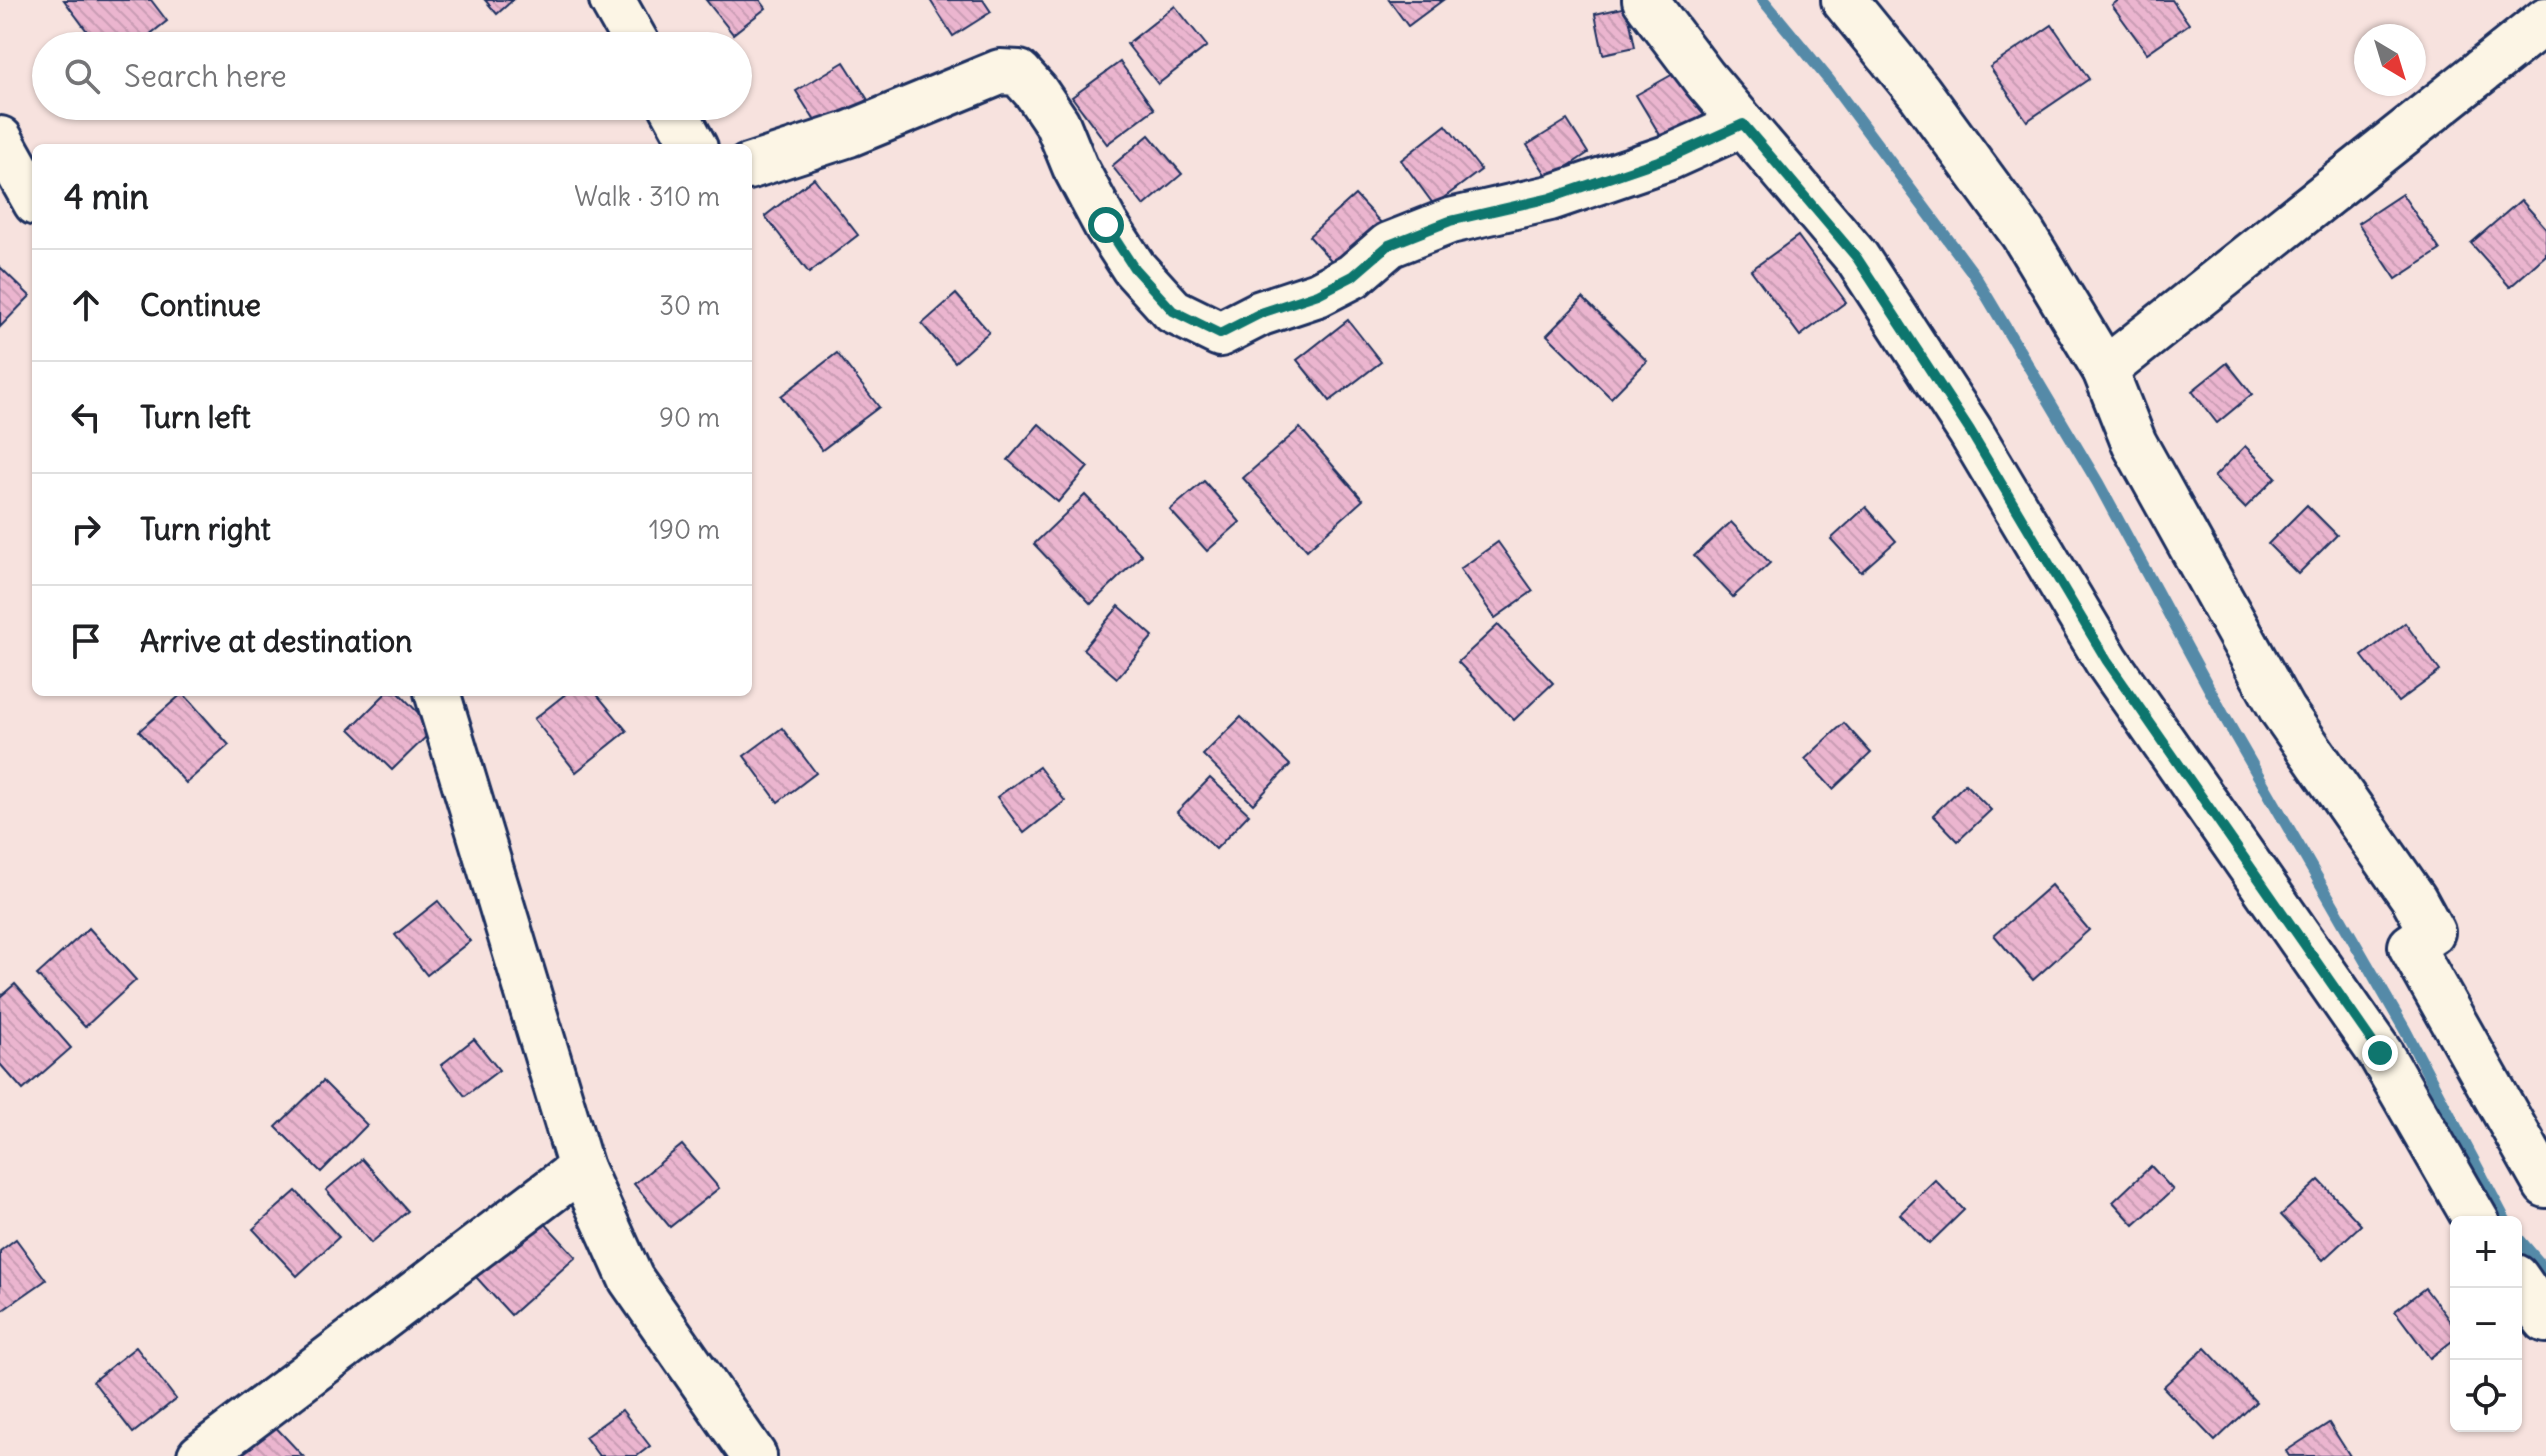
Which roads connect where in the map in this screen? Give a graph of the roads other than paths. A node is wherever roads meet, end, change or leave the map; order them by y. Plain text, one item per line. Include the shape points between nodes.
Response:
1 (612, 0) edge
2 (1645, 0) edge
3 (1844, 0) edge
4 (2546, 20) edge
5 (630, 32) edge
6 (680, 120) edge
7 (1743, 124) junction
8 (0, 139) edge
9 (693, 144) edge
10 (752, 166) edge
11 (32, 196) edge
12 (2105, 370) junction
13 (438, 696) edge
14 (581, 1168) junction
15 (2546, 1185) edge
16 (2474, 1216) edge
17 (2522, 1286) edge
18 (2546, 1320) edge
19 (200, 1456) edge
20 (754, 1456) edge

1 - 5 street
2 - 7 street
3 - 12 street via 2023,234
4 - 12 street
6 - 9 street
7 - 10 street via 1670,157 1550,198 1450,221 1389,245 1353,276 1220,334 1173,311 1134,268 1075,167 1057,123 1019,73 1000,72 849,134
7 - 16 street via 1857,258 1970,431 2107,661 2380,1053
8 - 11 street
12 - 15 street via 2134,443 2282,710 2432,932 2411,946
13 - 14 street
14 - 19 street
14 - 20 street via 631,1279
17 - 18 street

